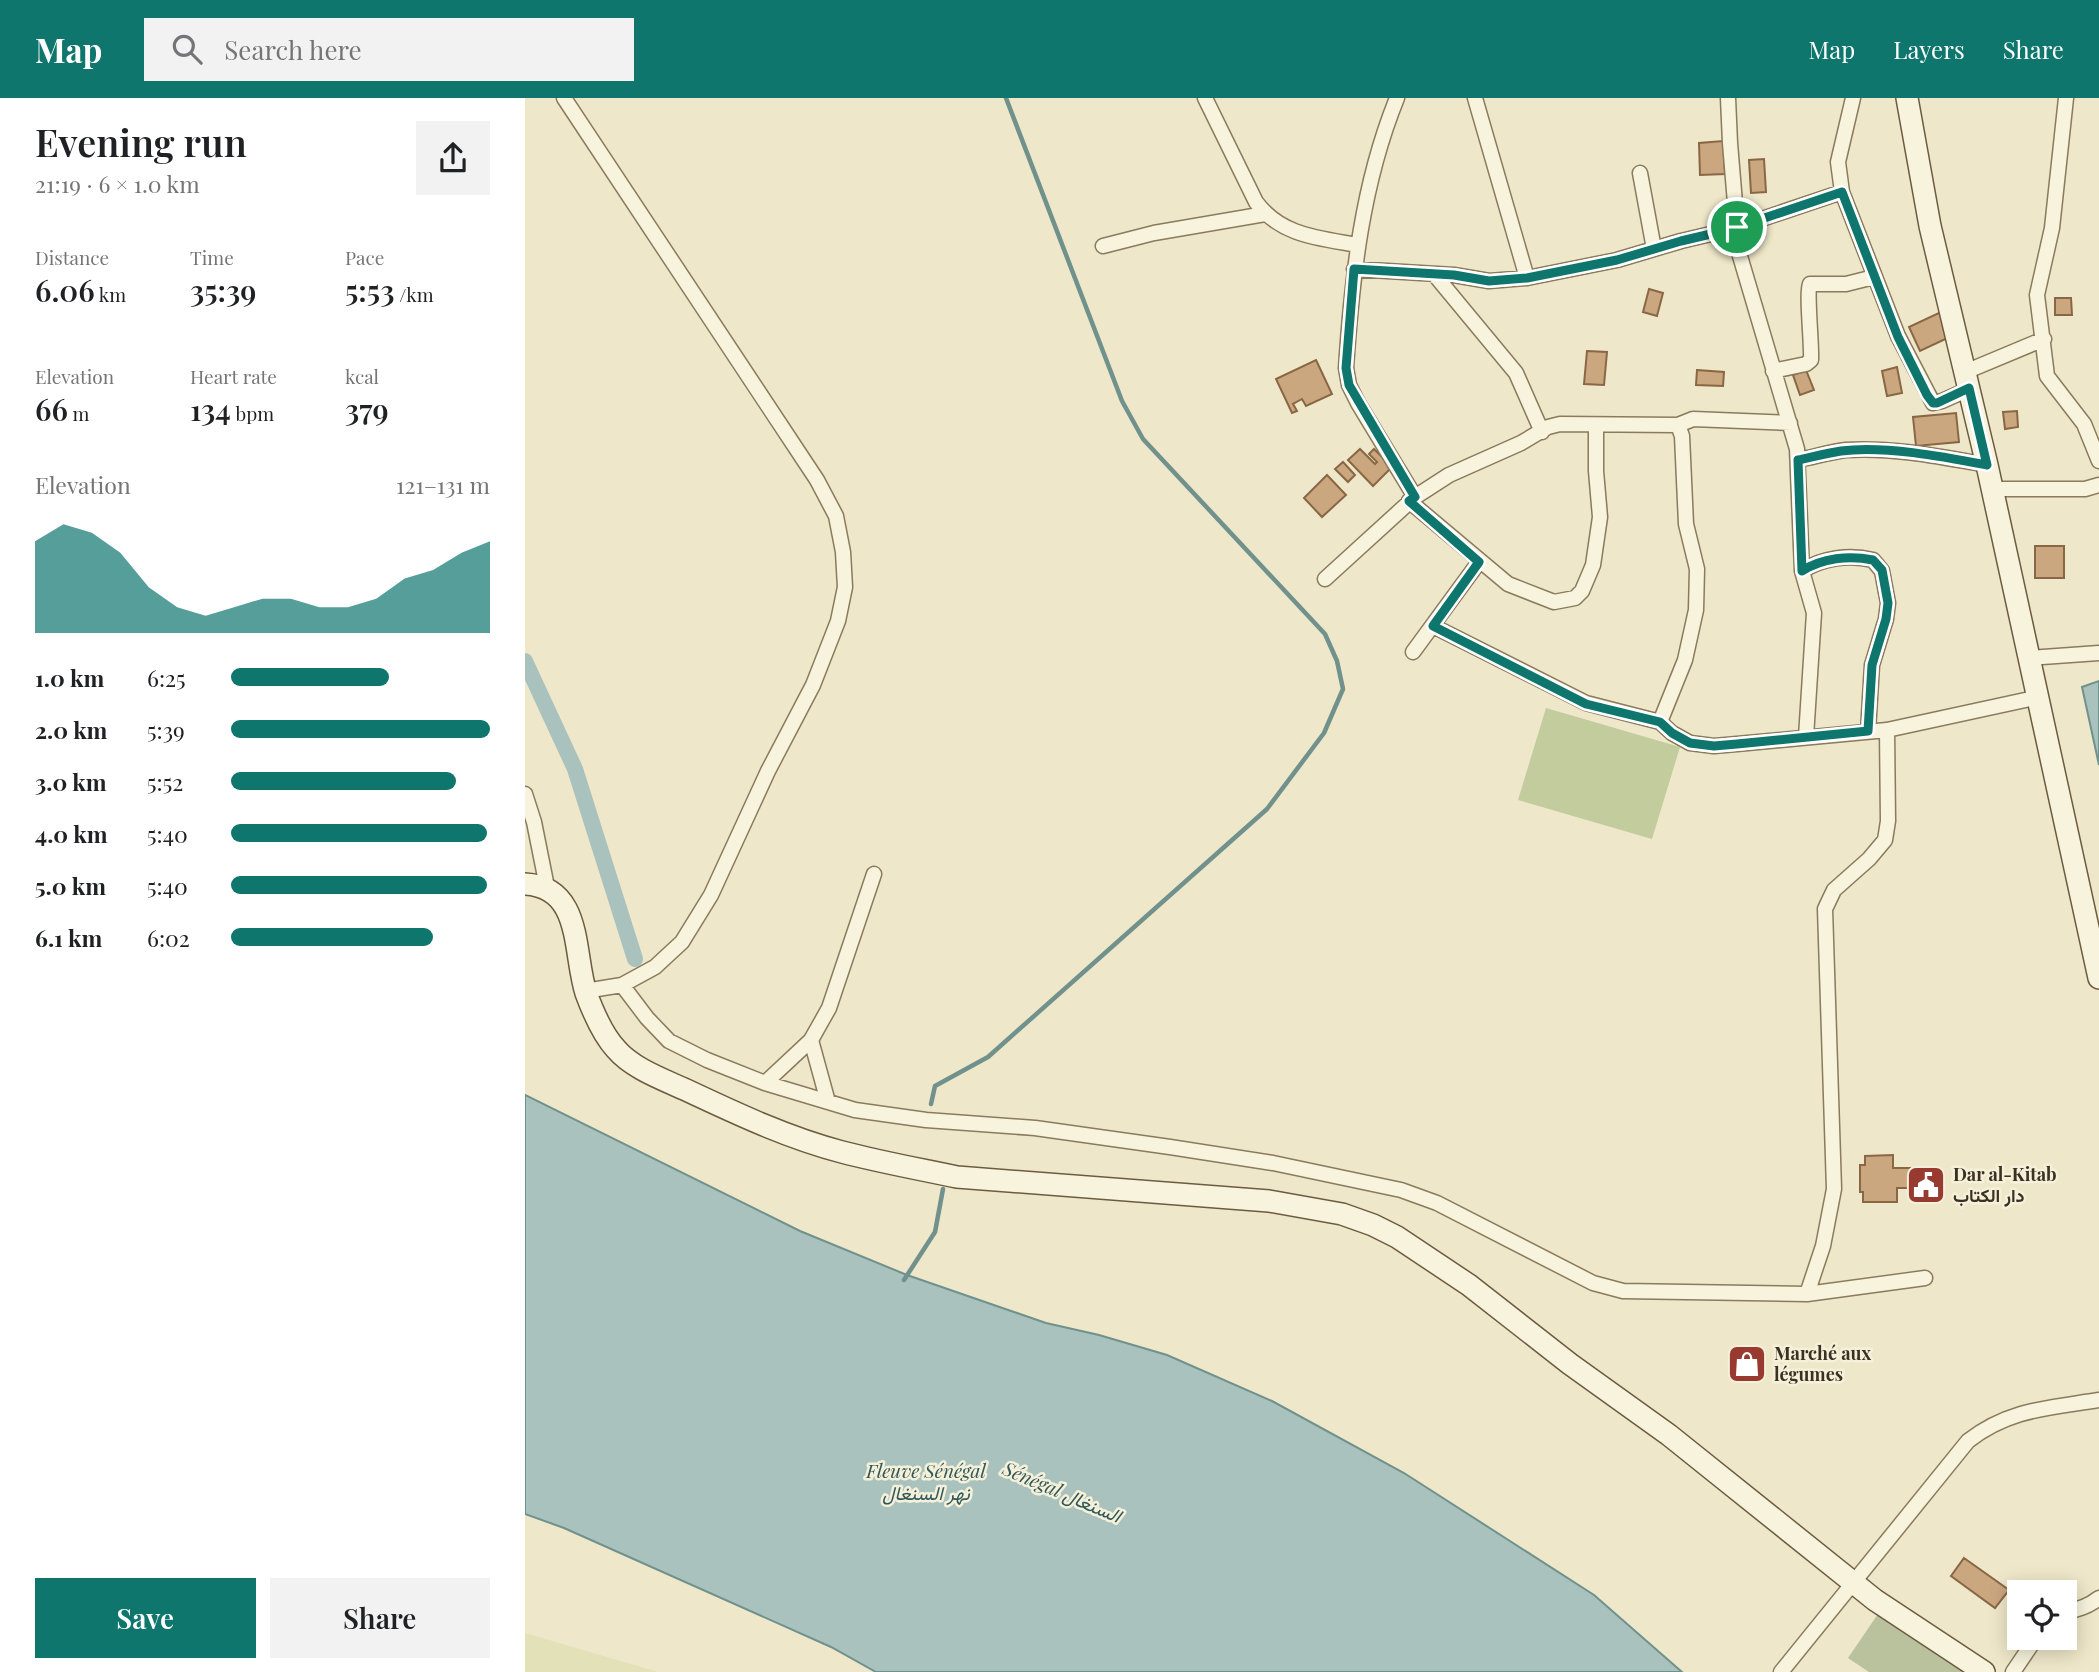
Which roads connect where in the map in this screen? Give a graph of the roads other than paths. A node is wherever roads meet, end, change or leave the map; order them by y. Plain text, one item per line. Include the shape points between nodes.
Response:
1 (564, 98) edge
2 (1205, 98) edge
3 (1397, 98) edge
4 (1475, 98) edge
5 (1728, 98) edge
6 (1853, 98) edge
7 (1907, 98) edge
8 (2066, 98) edge
9 (1640, 173) dead end
10 (1842, 192) junction
11 (1265, 214) junction
12 (1735, 228) junction
13 (1358, 245) junction
14 (1103, 246) dead end
15 (1654, 249) junction
16 (1354, 269) junction
17 (1434, 274) junction
18 (1874, 277) junction
19 (1527, 278) junction
20 (2044, 339) junction
21 (1773, 371) junction
22 (1967, 380) junction
23 (1790, 424) junction
24 (1597, 425) junction
25 (1678, 425) junction
26 (2094, 429) edge
27 (1542, 432) junction
28 (1798, 460) junction
29 (2099, 461) edge
30 (1987, 465) junction
31 (2099, 485) edge
32 (1991, 489) junction
33 (1412, 499) junction
34 (1479, 562) junction
35 (1802, 571) junction
36 (1325, 579) dead end
37 (1433, 626) junction
38 (1413, 652) dead end
39 (2099, 653) edge
40 (2029, 658) junction
41 (2039, 697) junction
42 (1660, 722) junction
43 (1887, 730) junction
44 (1868, 731) junction
45 (1806, 737) junction
46 (525, 794) edge
47 (874, 874) dead end
48 (525, 884) edge
49 (547, 887) junction
50 (2099, 978) edge
51 (622, 985) junction
52 (585, 991) junction
53 (811, 1040) junction
54 (765, 1083) junction
55 (828, 1102) junction
56 (1925, 1278) dead end
57 (1807, 1294) junction
58 (2099, 1400) edge
59 (1854, 1583) junction
60 (2099, 1598) edge
61 (2077, 1610) edge
62 (2028, 1650) edge
63 (1780, 1672) edge
64 (1985, 1672) edge
65 (2013, 1672) edge

1 - 51 street via 817,480 836,516 843,552 845,587 827,650 711,895 682,942 655,967
2 - 11 street
3 - 13 street via 1377,156
4 - 19 street
5 - 12 street
6 - 10 street via 1838,162
7 - 22 street via 1930,226
8 - 20 street via 2052,228 2037,295
9 - 15 street
10 - 12 street
10 - 18 street
11 - 13 street via 1297,234
11 - 14 street
12 - 15 street
12 - 21 street
13 - 16 street
15 - 19 street
16 - 17 street
16 - 33 street via 1346,368 1349,385
17 - 19 street via 1489,281
17 - 27 street via 1517,373
18 - 21 street via 1846,284 1810,284 1811,360
18 - 22 street via 1898,337 1933,403
20 - 22 street
20 - 26 street via 2050,381
21 - 23 street
22 - 30 street
23 - 25 street via 1693,419
23 - 28 street
24 - 25 street
24 - 27 street via 1560,424
24 - 34 street via 1600,517 1593,565 1582,591 1575,598 1554,602 1507,584
25 - 42 street via 1697,602 1685,660
26 - 29 street
27 - 33 street via 1449,475
28 - 30 street via 1865,450
28 - 35 street
30 - 32 street
31 - 32 street
32 - 40 street
33 - 34 street
33 - 36 street
34 - 37 street
35 - 44 street via 1819,562 1848,558 1873,560 1882,570 1887,614 1872,665
35 - 45 street via 1814,613
37 - 38 street
37 - 42 street via 1586,704
39 - 40 street
40 - 41 street
41 - 43 street
41 - 50 street
42 - 45 street via 1690,743 1725,745
43 - 44 street
43 - 57 street via 1885,840 1835,890 1825,909 1833,1189 1823,1246
44 - 45 street
46 - 49 street
47 - 53 street via 829,1008
48 - 49 street
49 - 52 street via 561,899 572,923
51 - 52 street
51 - 54 street via 669,1041
52 - 59 street via 617,1051 648,1072 769,1128 840,1152 957,1177 1269,1201 1342,1214 1373,1225 1469,1285 1669,1435
53 - 54 street
53 - 55 street
54 - 55 street
55 - 57 street via 926,1121 1035,1128 1170,1147 1401,1190 1437,1203 1593,1283 1623,1291
56 - 57 street
58 - 59 street via 2021,1413 1987,1426 1968,1441
59 - 63 street
59 - 64 street
60 - 61 street
62 - 65 street

